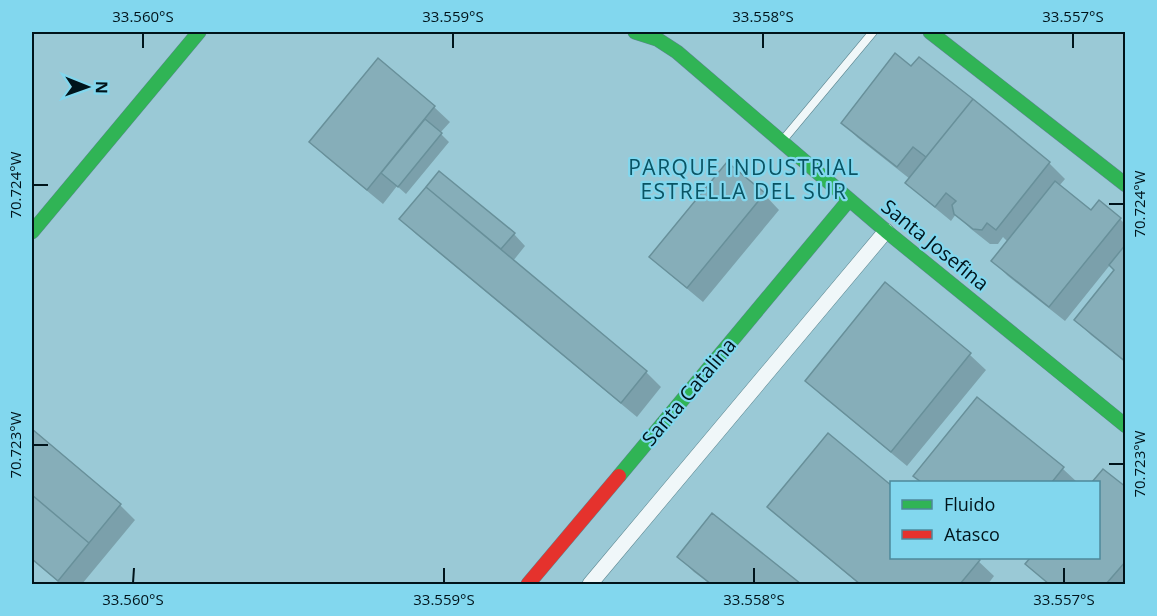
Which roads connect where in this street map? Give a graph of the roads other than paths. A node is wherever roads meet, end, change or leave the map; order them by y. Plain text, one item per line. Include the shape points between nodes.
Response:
1 (199, 32) edge
2 (635, 32) edge
3 (873, 32) edge
4 (930, 32) edge
5 (782, 141) junction
6 (1125, 185) edge
7 (849, 200) junction
8 (886, 231) junction
9 (32, 232) edge
10 (1125, 426) edge
11 (528, 585) edge
12 (590, 585) edge

1 - 9 street
2 - 5 street, Santa Josefina via 668,45
3 - 5 lane
4 - 6 street
5 - 7 street, Santa Josefina
7 - 8 street, Santa Josefina
7 - 11 street, Santa Catalina
8 - 10 street, Santa Josefina
8 - 12 street

